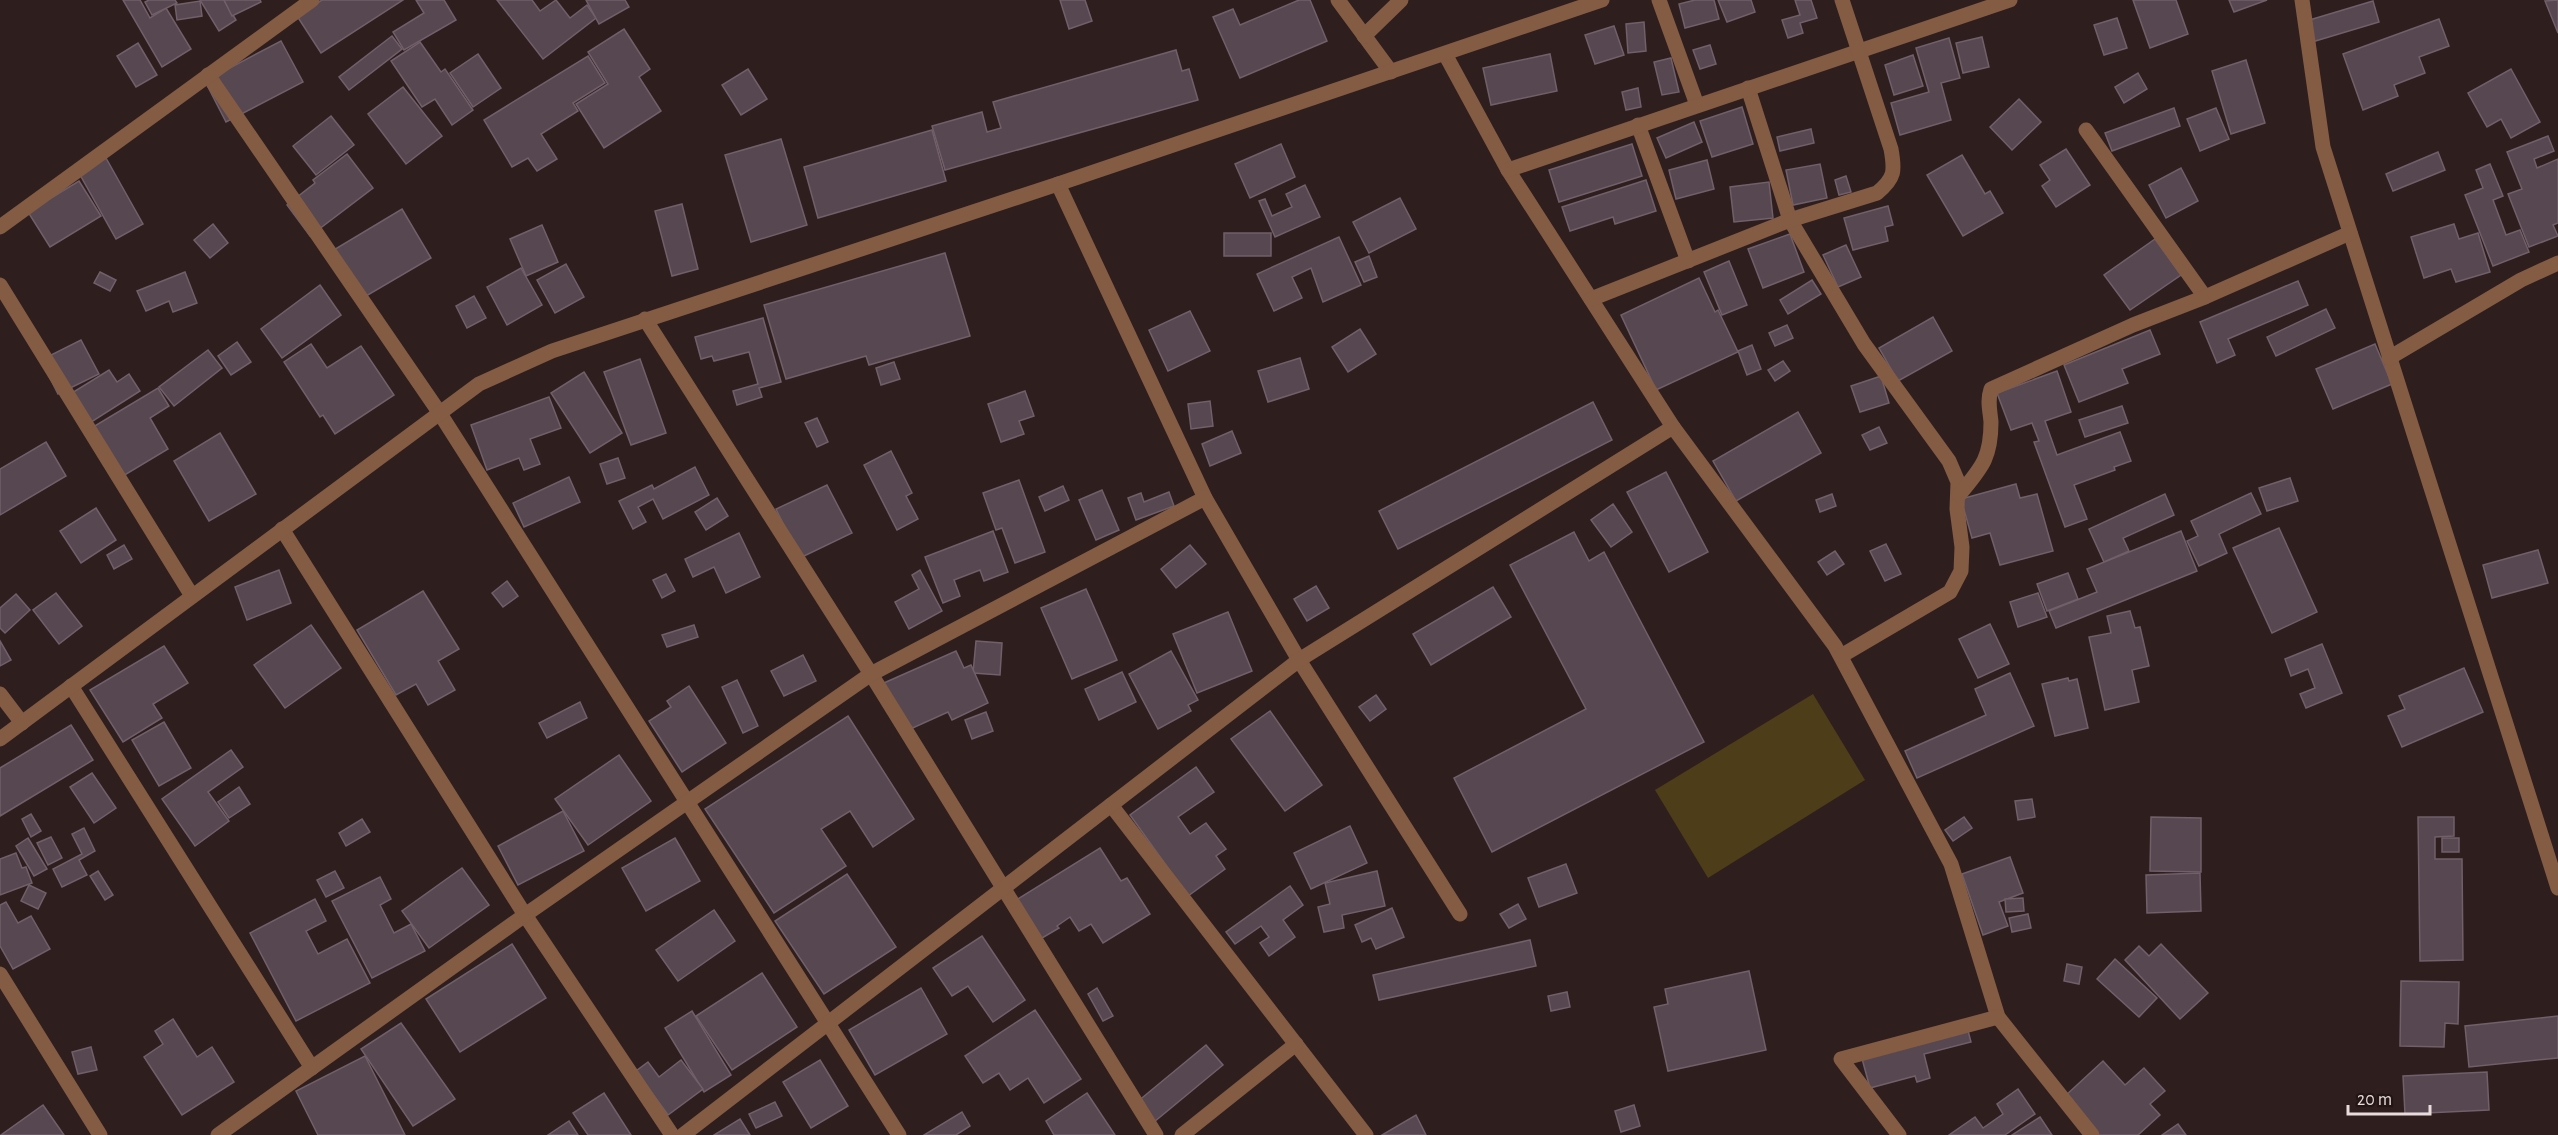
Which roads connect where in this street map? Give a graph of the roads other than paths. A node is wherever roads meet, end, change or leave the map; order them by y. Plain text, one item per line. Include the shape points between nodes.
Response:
1 (312, 0) edge
2 (1338, 0) edge
3 (1401, 0) edge
4 (1602, 0) edge
5 (1659, 0) edge
6 (1842, 0) edge
7 (2010, 0) edge
8 (2302, 0) edge
9 (1364, 36) junction
10 (1859, 51) junction
11 (1445, 54) junction
12 (1391, 72) junction
13 (208, 75) junction
14 (1749, 88) junction
15 (1697, 105) junction
16 (1638, 125) junction
17 (2086, 130) dead end
18 (1508, 170) junction
19 (1058, 184) junction
20 (1790, 220) junction
21 (0, 227) edge
22 (2350, 233) junction
23 (1688, 261) junction
24 (2558, 263) edge
25 (0, 285) edge
26 (2205, 297) junction
27 (1591, 299) junction
28 (645, 319) junction
29 (2389, 358) junction
30 (439, 412) junction
31 (1673, 427) junction
32 (1959, 495) junction
33 (1206, 498) junction
34 (282, 529) junction
35 (192, 596) junction
36 (1841, 656) junction
37 (1299, 660) junction
38 (871, 674) junction
39 (71, 686) junction
40 (0, 694) edge
41 (22, 723) junction
42 (0, 739) edge
43 (687, 804) junction
44 (1111, 805) junction
45 (2558, 888) edge
46 (1003, 889) junction
47 (1460, 914) dead end
48 (525, 915) junction
49 (0, 974) edge
50 (1998, 1017) junction
51 (828, 1023) junction
52 (1296, 1044) junction
53 (312, 1068) junction
54 (100, 1135) edge
55 (218, 1135) edge
56 (672, 1135) edge
57 (683, 1135) edge
58 (899, 1135) edge
59 (1156, 1135) edge
60 (1182, 1135) edge
61 (1366, 1135) edge
62 (1899, 1135) edge
63 (2092, 1135) edge

1 - 13 street
2 - 9 street
3 - 9 street
4 - 11 street
5 - 15 street
6 - 10 street
7 - 10 street
8 - 22 street via 2323,147
9 - 12 street
10 - 14 street
10 - 20 street via 1892,149 1892,177 1877,193
11 - 12 street
11 - 18 street
12 - 19 street
13 - 21 street
13 - 30 street
14 - 15 street
14 - 20 street
15 - 16 street
16 - 18 street
16 - 23 street
17 - 26 street
18 - 27 street
19 - 28 street
19 - 33 street
20 - 23 street
20 - 32 street via 1864,344 1949,461
22 - 26 street
22 - 29 street
23 - 27 street
24 - 29 street via 2521,280
25 - 35 street
26 - 32 street via 1991,389 1991,442 1984,465
27 - 31 street
28 - 30 street via 552,351 479,384
28 - 38 street
29 - 45 street
30 - 34 street
30 - 43 street
31 - 36 street
31 - 37 street
32 - 36 street via 1961,571 1950,592
33 - 37 street
33 - 38 street
34 - 35 street
34 - 48 street
35 - 39 street
36 - 50 street via 1951,864
37 - 44 street
37 - 47 street
38 - 43 street
38 - 46 street
39 - 41 street
39 - 53 street
40 - 41 street
41 - 42 street
43 - 48 street
43 - 51 street
44 - 46 street
44 - 52 street
46 - 51 street
46 - 59 street
48 - 53 street
48 - 56 street
49 - 54 street
50 - 62 street via 1841,1059
50 - 63 street
51 - 57 street
51 - 58 street
52 - 60 street
52 - 61 street
53 - 55 street

